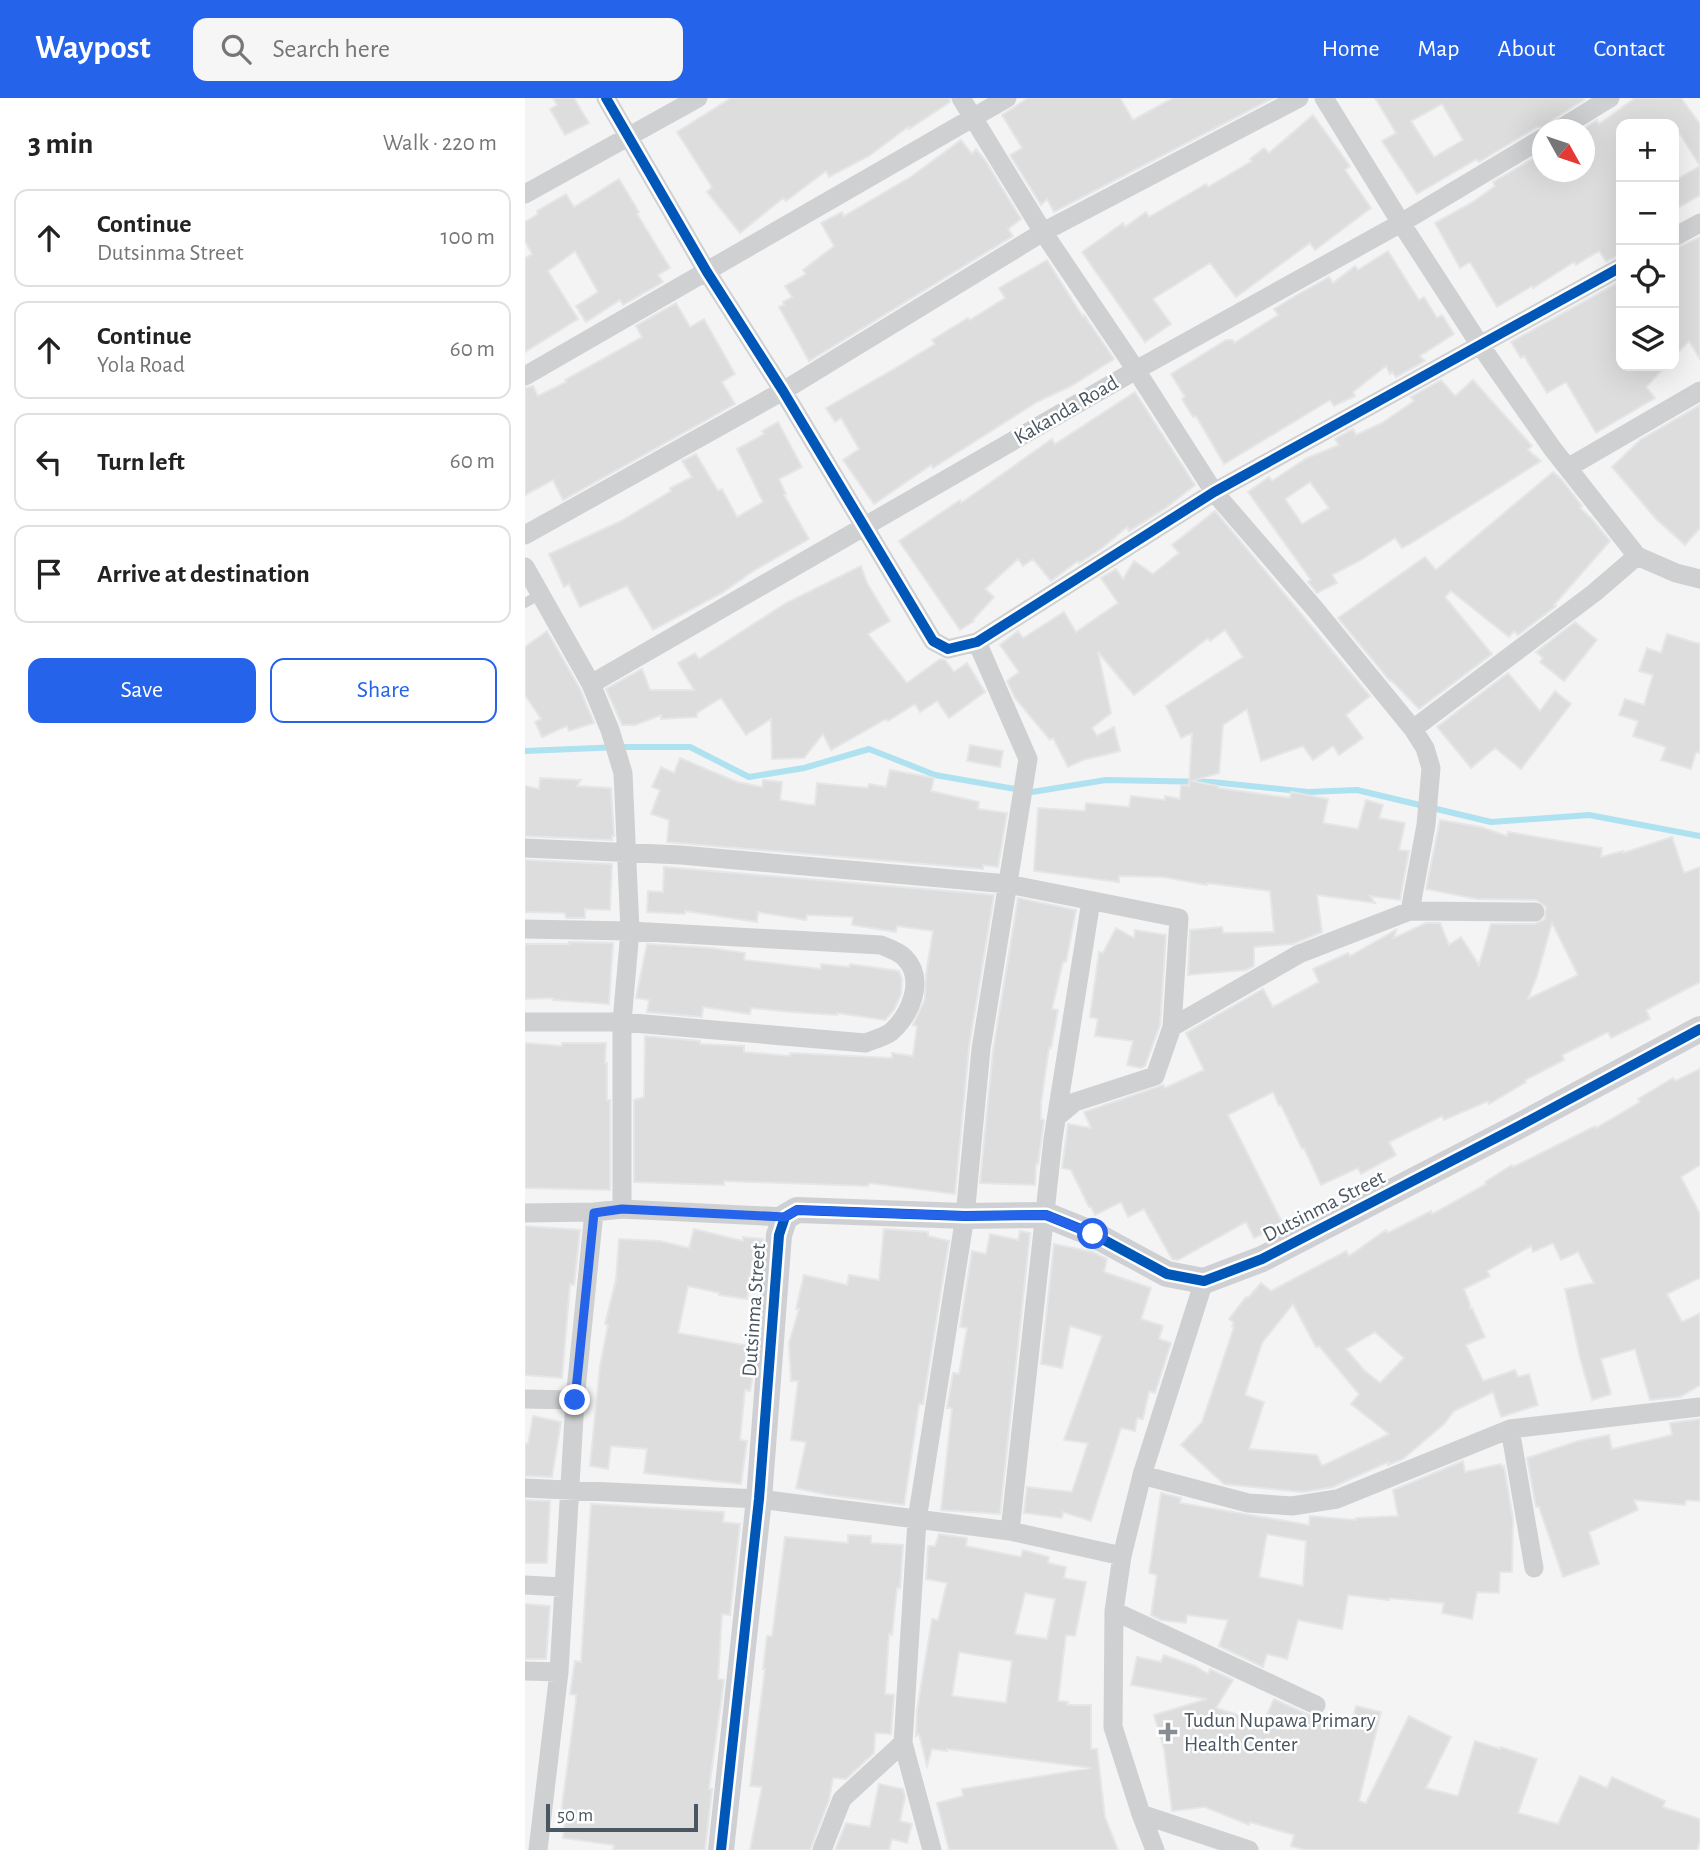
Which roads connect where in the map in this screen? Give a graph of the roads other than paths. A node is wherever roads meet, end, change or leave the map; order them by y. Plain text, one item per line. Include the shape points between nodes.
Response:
1 (606, 98) edge
2 (698, 98) edge
3 (961, 98) edge
4 (1007, 98) edge
5 (1299, 98) edge
6 (1324, 98) edge
7 (1611, 98) edge
8 (972, 118) junction
9 (1576, 119) edge
10 (629, 137) junction
11 (1532, 144) edge
12 (525, 194) edge
13 (1401, 223) junction
14 (1700, 223) edge
15 (1043, 232) junction
16 (1679, 234) edge
17 (1616, 270) edge
18 (707, 272) junction
19 (1481, 345) junction
20 (1136, 370) junction
21 (525, 376) edge
22 (783, 391) junction
23 (1700, 391) edge
24 (1569, 467) junction
25 (1214, 492) junction
26 (863, 527) junction
27 (525, 535) edge
28 (1637, 556) junction
29 (525, 567) edge
30 (1700, 579) edge
31 (533, 599) edge
32 (977, 642) junction
33 (591, 684) junction
34 (1413, 729) junction
35 (525, 848) edge
36 (627, 854) junction
37 (1008, 884) junction
38 (1091, 901) junction
39 (1410, 911) junction
40 (1535, 912) dead end
41 (525, 929) edge
42 (630, 930) junction
43 (525, 1022) edge
44 (622, 1022) junction
45 (1172, 1027) junction
46 (1700, 1029) edge
47 (1057, 1117) junction
48 (622, 1209) junction
49 (525, 1213) edge
50 (594, 1213) junction
51 (1046, 1215) junction
52 (965, 1216) junction
53 (785, 1217) junction
54 (1204, 1281) junction
55 (525, 1399) edge
56 (575, 1400) junction
57 (1700, 1407) edge
58 (1510, 1429) junction
59 (1142, 1475) junction
60 (525, 1488) edge
61 (570, 1489) junction
62 (759, 1499) junction
63 (917, 1520) junction
64 (1010, 1531) junction
65 (1122, 1556) junction
66 (1534, 1568) dead end
67 (525, 1585) edge
68 (562, 1587) junction
69 (1114, 1611) junction
70 (525, 1671) edge
71 (559, 1672) junction
72 (1316, 1706) dead end
73 (903, 1743) junction
74 (1141, 1814) junction
75 (538, 1850) edge
76 (721, 1850) edge
77 (822, 1850) edge
78 (932, 1850) edge
79 (1155, 1850) edge
80 (1249, 1850) edge

1 - 10 street
2 - 10 street
3 - 8 street
4 - 8 street
5 - 15 street
6 - 13 street
7 - 9 street
8 - 15 street
8 - 18 street
10 - 12 street
10 - 18 street
11 - 13 street, Kakanda Road
13 - 19 street
13 - 20 street, Kakanda Road
14 - 16 street
15 - 20 street
15 - 22 street
17 - 19 street
18 - 21 street
18 - 22 street
19 - 24 street
19 - 25 street
20 - 25 street
20 - 26 street, Kakanda Road
22 - 26 street
22 - 27 street
23 - 24 street
24 - 28 street
25 - 32 street
25 - 34 street
26 - 32 street via 933,640 948,649
26 - 33 street, Kakanda Road
28 - 30 street
28 - 34 street
29 - 31 street
31 - 33 street
32 - 37 street via 1028,759
33 - 36 street via 623,773
34 - 39 street via 1431,768
35 - 36 street
36 - 37 street
36 - 42 street
37 - 38 street
37 - 52 street via 981,1049
38 - 45 street via 1179,918
38 - 47 street
39 - 40 street
39 - 45 street via 1299,954
41 - 42 street
42 - 44 street
42 - 44 street via 881,945 905,957 914,972 914,998 889,1034 865,1043
43 - 44 street
44 - 48 street
45 - 47 street via 1155,1076 1075,1102
46 - 54 street, Dutsinma Street via 1262,1259
47 - 51 street
48 - 50 street
48 - 53 street
49 - 50 street
50 - 56 street
51 - 52 street, Dutsinma Street
51 - 54 street, Dutsinma Street via 1093,1234 1167,1274
51 - 64 street
52 - 53 street, Dutsinma Street via 797,1210
52 - 63 street
53 - 62 street, Dutsinma Street via 779,1235
54 - 59 street
55 - 56 street
56 - 61 street
57 - 58 street
58 - 59 street via 1337,1499 1293,1506 1248,1503
58 - 66 street
59 - 65 street
60 - 61 street
61 - 62 street
61 - 68 street
62 - 63 street
62 - 76 street, Dutsinma Street
63 - 64 street
63 - 73 street
64 - 65 street
65 - 69 street
67 - 68 street
68 - 71 street
69 - 72 street
69 - 74 street via 1113,1727
70 - 71 street
71 - 75 street
73 - 77 street via 842,1799
73 - 78 street
74 - 79 street
74 - 80 street

